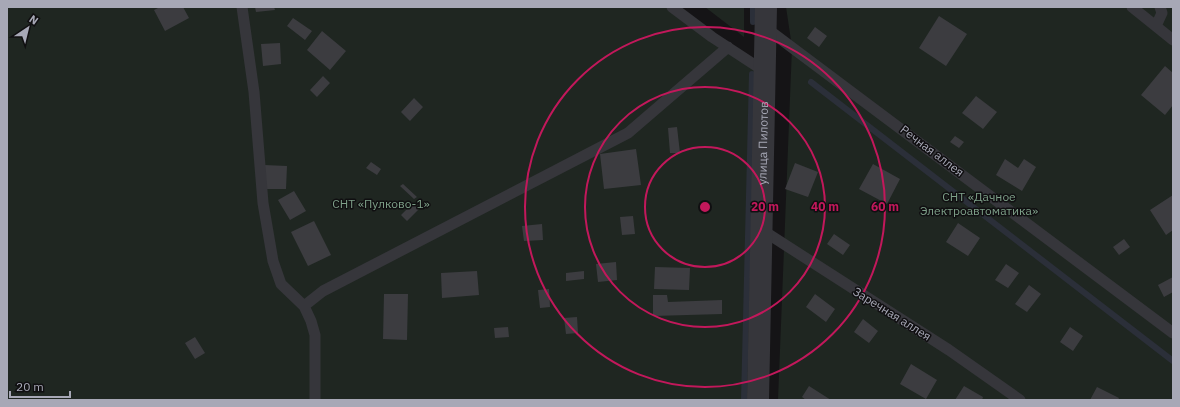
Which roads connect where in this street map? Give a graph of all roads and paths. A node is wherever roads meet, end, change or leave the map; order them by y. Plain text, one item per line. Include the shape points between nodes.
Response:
1 (242, 7) edge
2 (672, 7) edge
3 (1132, 7) edge
4 (1160, 7) edge
5 (766, 17) edge
6 (1156, 26) junction
7 (1173, 40) edge
8 (728, 47) junction
9 (764, 71) junction
10 (762, 230) junction
11 (304, 306) junction
12 (1173, 333) edge
13 (315, 400) edge
14 (758, 400) edge
15 (1020, 400) edge

1 - 11 lane via 254,92 263,203 273,261 282,284
2 - 8 lane
3 - 6 lane
4 - 6 lane via 1162,13
5 - 9 street, улица Пилотов
5 - 12 lane, Речная аллея
6 - 7 lane
8 - 9 lane
8 - 11 lane via 628,133 323,291
9 - 10 street, улица Пилотов
10 - 14 street, улица Пилотов
10 - 15 lane, Заречная аллея via 949,350
11 - 13 lane via 312,320 315,335

